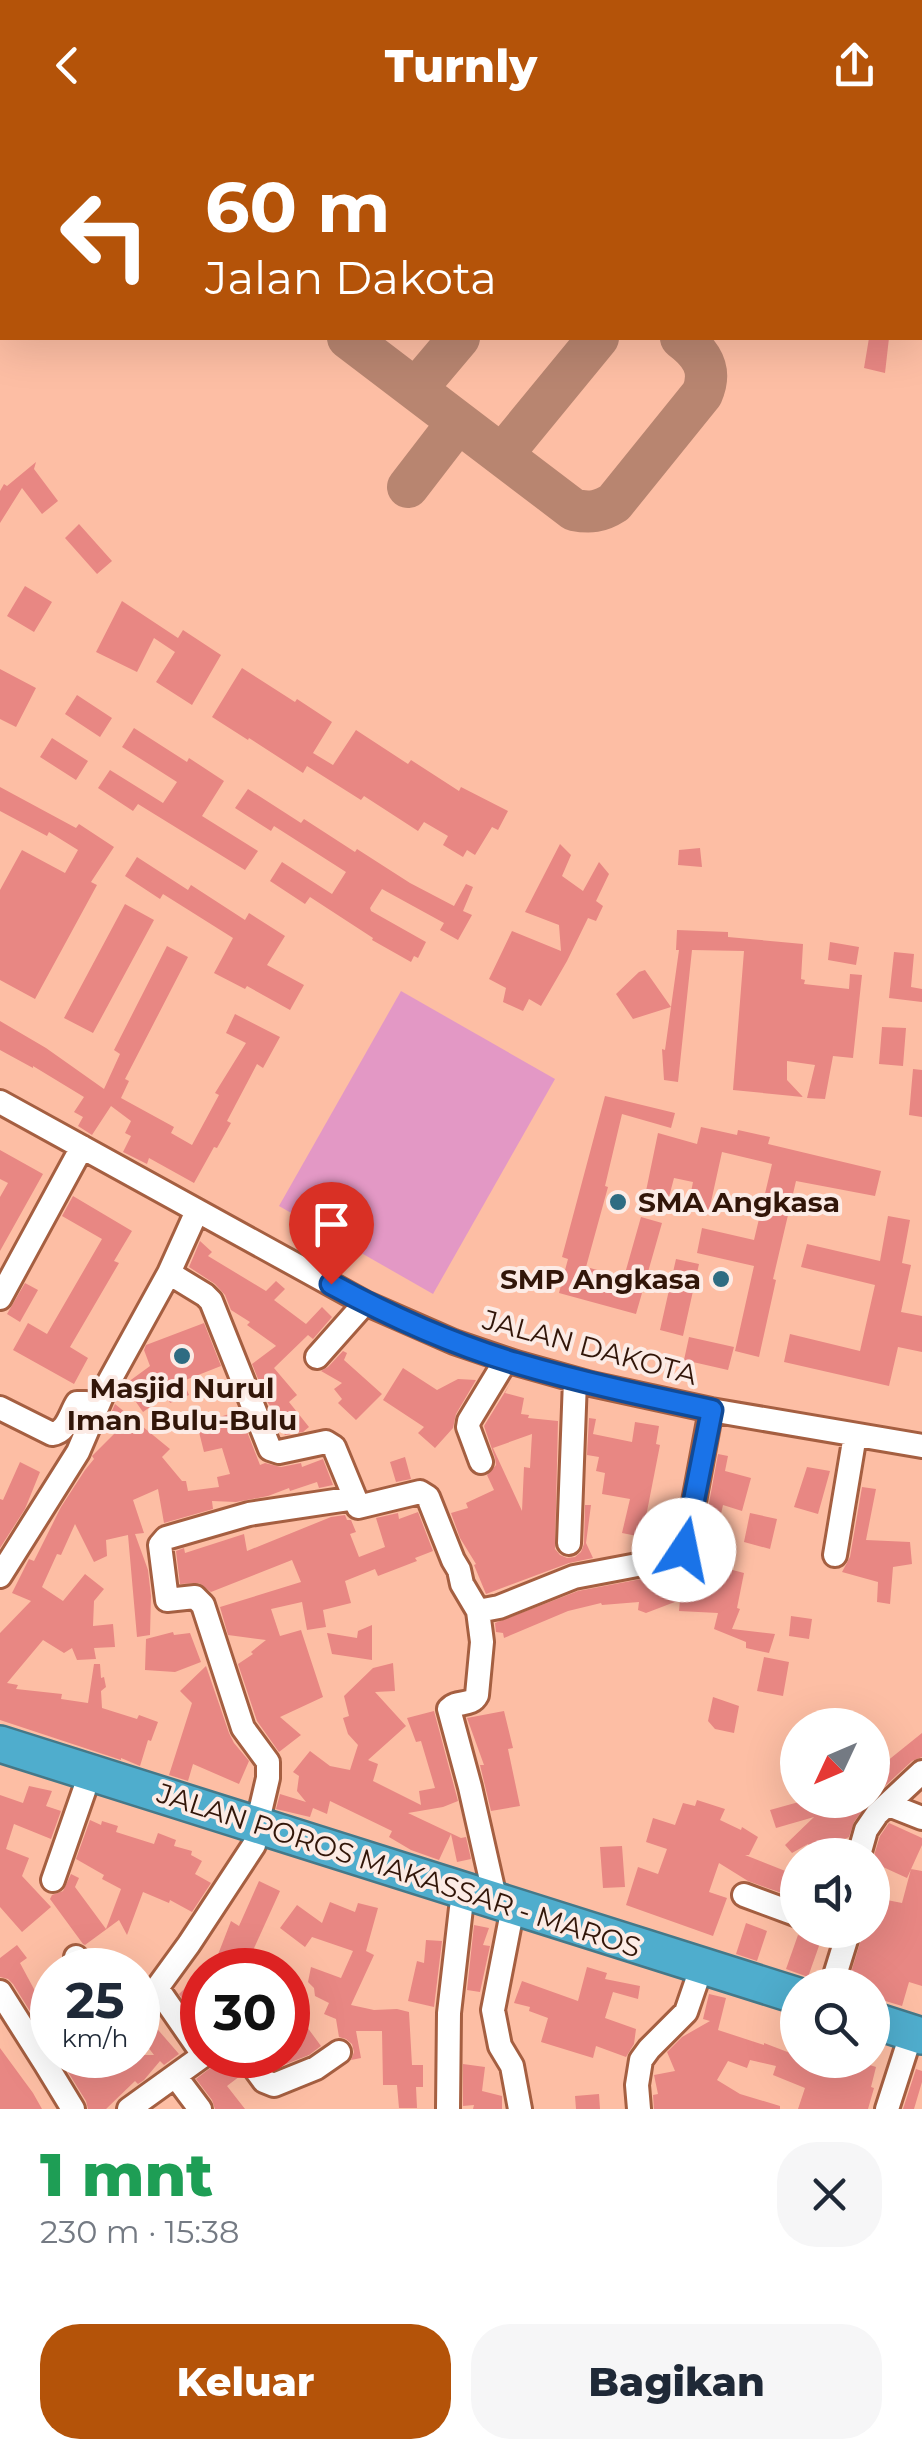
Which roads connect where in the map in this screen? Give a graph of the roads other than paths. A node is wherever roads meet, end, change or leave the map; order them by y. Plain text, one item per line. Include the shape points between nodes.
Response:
1 (0, 1102) edge
2 (82, 1147) junction
3 (198, 1211) junction
4 (169, 1273) junction
5 (0, 1298) edge
6 (365, 1302) junction
7 (317, 1357) dead end
8 (506, 1360) junction
9 (575, 1380) junction
10 (0, 1408) edge
11 (98, 1408) junction
12 (712, 1410) junction
13 (855, 1435) junction
14 (922, 1446) edge
15 (481, 1462) dead end
16 (354, 1498) junction
17 (569, 1543) dead end
18 (835, 1555) dead end
19 (0, 1576) edge
20 (478, 1612) junction
21 (0, 1744) edge
22 (0, 1763) edge
23 (922, 1772) edge
24 (84, 1790) junction
25 (890, 1804) edge
26 (890, 1805) edge
27 (922, 1818) edge
28 (256, 1835) junction
29 (53, 1880) dead end
30 (744, 1896) dead end
31 (461, 1908) junction
32 (780, 1909) edge
33 (506, 1911) junction
34 (696, 1983) junction
35 (160, 1984) edge
36 (780, 1991) edge
37 (0, 1992) edge
38 (160, 1992) edge
39 (780, 2009) edge
40 (180, 2020) edge
41 (30, 2031) edge
42 (890, 2031) edge
43 (890, 2042) edge
44 (917, 2047) edge
45 (339, 2052) dead end
46 (310, 2070) edge
47 (180, 2073) edge
48 (176, 2076) junction
49 (60, 2078) edge
50 (262, 2078) edge
51 (291, 2078) edge
52 (73, 2109) edge
53 (129, 2109) edge
54 (200, 2109) edge
55 (448, 2109) edge
56 (520, 2109) edge
57 (638, 2109) edge
58 (887, 2109) edge

1 - 2 street, JALAN DAKOTA
2 - 3 street, JALAN DAKOTA
2 - 5 street
3 - 4 street
3 - 6 street, JALAN DAKOTA
4 - 11 street
4 - 16 street via 211,1301 270,1449 330,1443
6 - 7 street
6 - 8 street, JALAN DAKOTA
8 - 9 street, JALAN DAKOTA
8 - 15 street via 469,1421
9 - 12 street, JALAN DAKOTA
9 - 17 street
10 - 11 street via 52,1434 78,1403
11 - 19 street
12 - 13 street, JALAN DAKOTA
12 - 20 street via 682,1554 567,1578
13 - 14 street, JALAN DAKOTA
13 - 18 street
16 - 20 street via 358,1507 425,1494
16 - 28 street via 235,1517 160,1545 167,1600 195,1598 203,1604 243,1728 268,1762
20 - 33 street via 477,1695 449,1709
21 - 28 highway, JALAN POROS MAKASSAR - MAROS
22 - 24 highway, JALAN POROS MAKASSAR - MAROS
23 - 25 street
24 - 28 highway, JALAN POROS MAKASSAR - MAROS
24 - 29 street
26 - 27 street
28 - 31 highway, JALAN POROS MAKASSAR - MAROS
28 - 33 highway, JALAN POROS MAKASSAR - MAROS
28 - 35 street
30 - 32 street
31 - 33 highway, JALAN POROS MAKASSAR - MAROS
31 - 55 street via 449,2013
33 - 34 highway, JALAN POROS MAKASSAR - MAROS
33 - 36 highway, JALAN POROS MAKASSAR - MAROS
33 - 56 street via 493,2010
34 - 39 highway, JALAN POROS MAKASSAR - MAROS
34 - 57 street via 686,2012 641,2060
37 - 41 street
38 - 40 street
42 - 44 highway
43 - 44 highway
44 - 58 street
45 - 46 street
47 - 48 street
48 - 53 street
48 - 54 street
49 - 52 street
50 - 51 street via 274,2085

